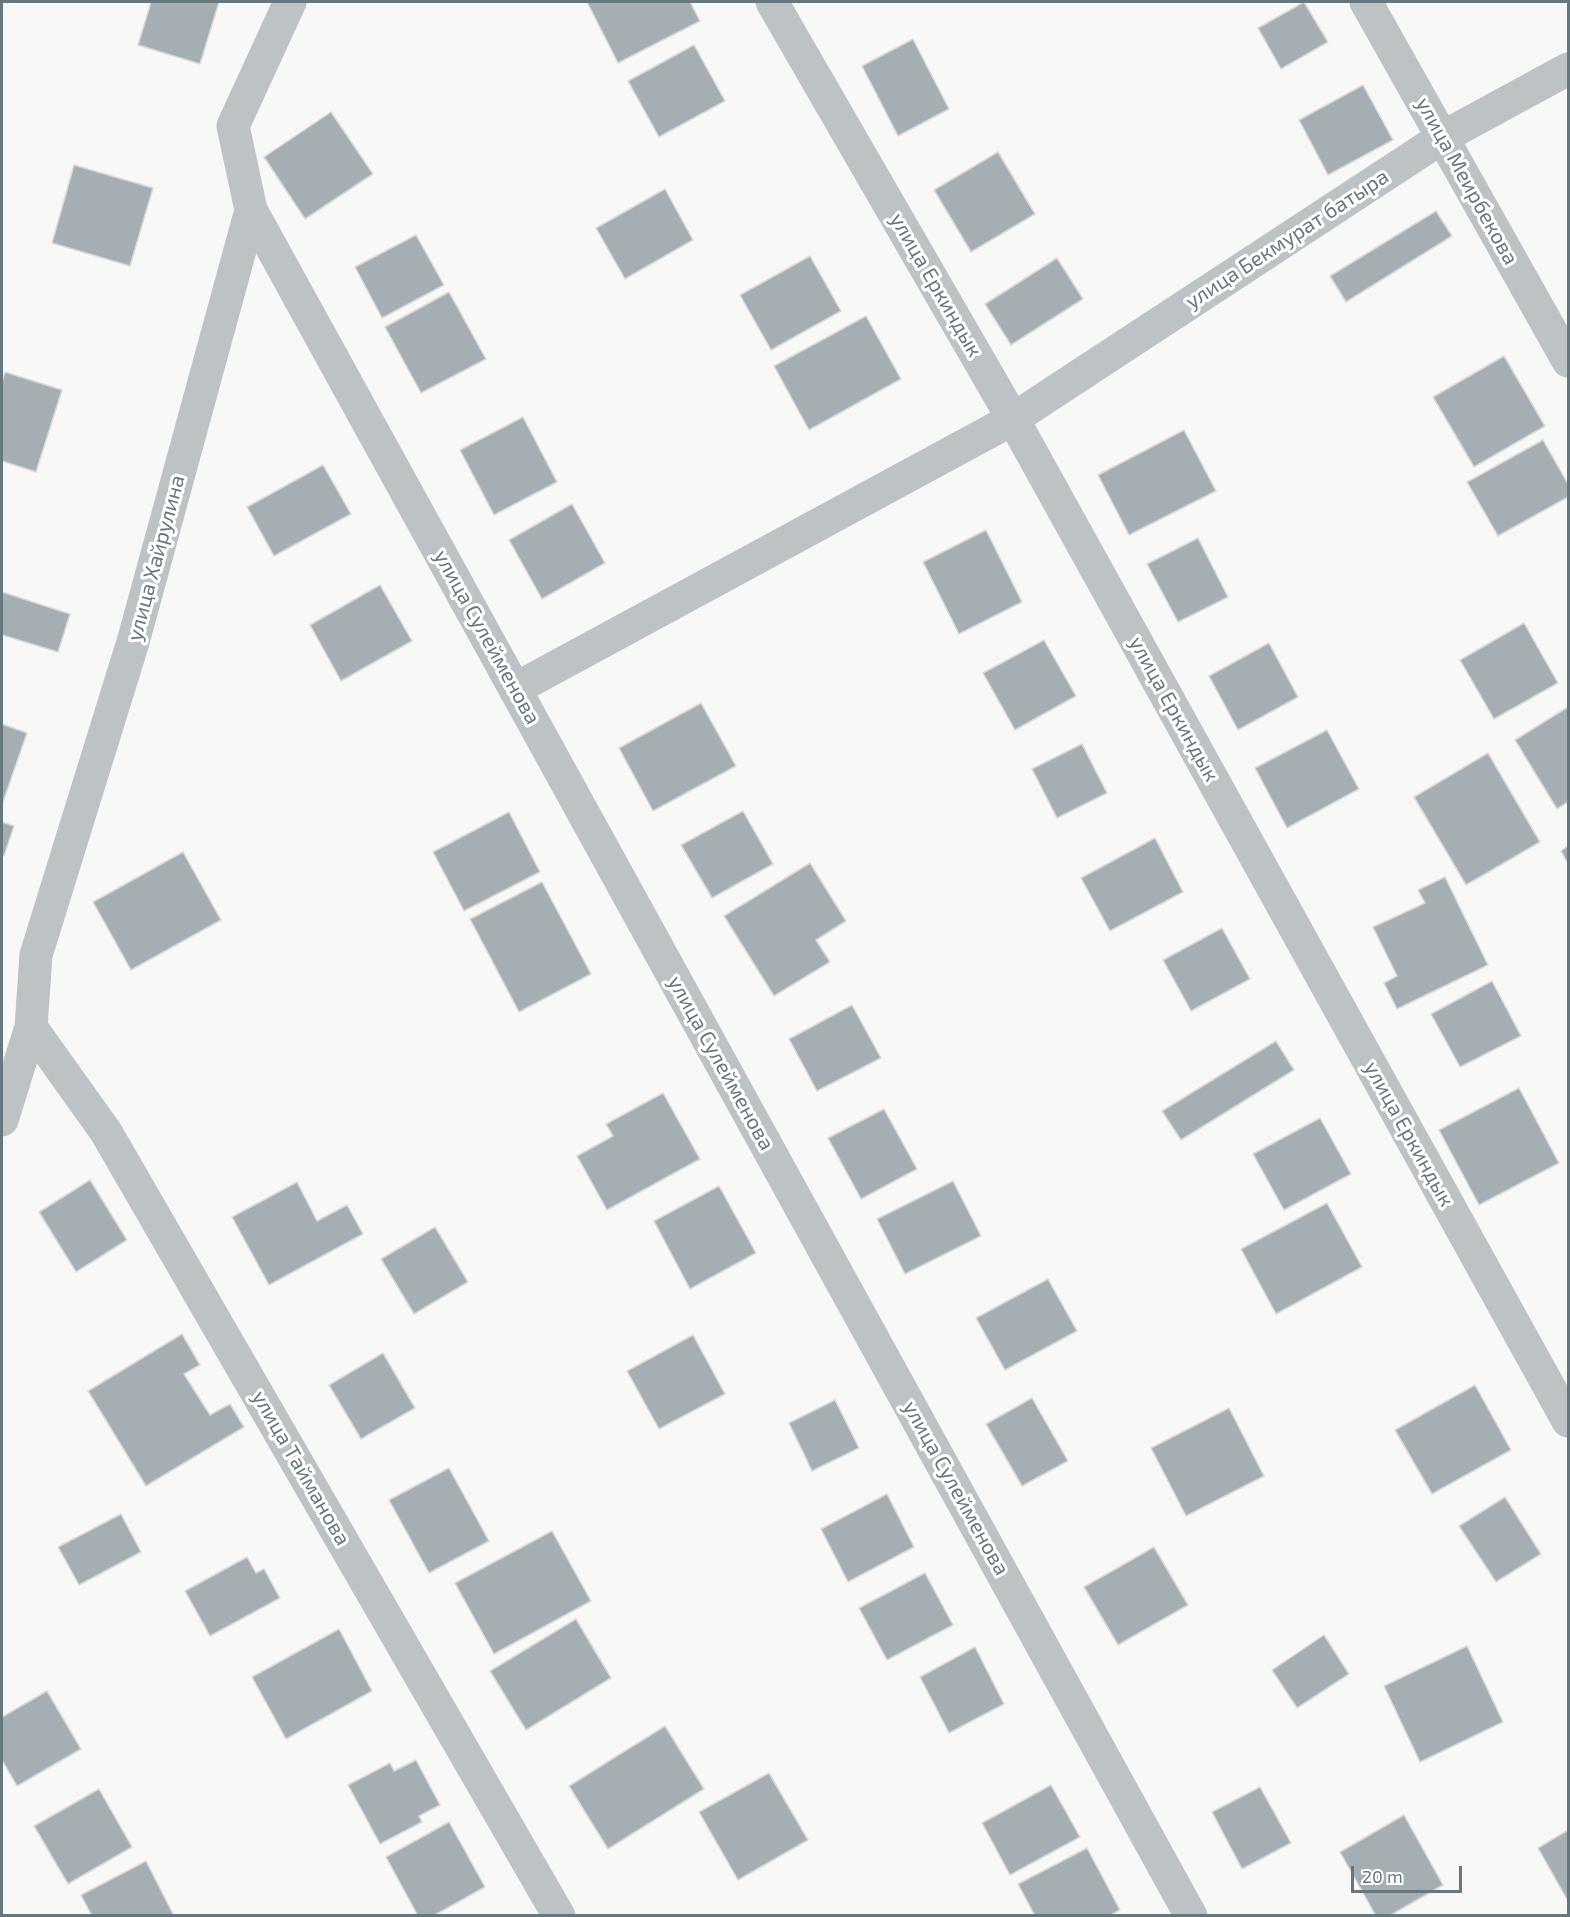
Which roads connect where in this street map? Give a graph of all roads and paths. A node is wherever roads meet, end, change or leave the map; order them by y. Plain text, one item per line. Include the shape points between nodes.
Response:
1 (290, 2) edge
2 (772, 2) edge
3 (1366, 2) edge
4 (1569, 69) edge
5 (1443, 137) junction
6 (251, 210) junction
7 (1569, 362) edge
8 (1013, 419) junction
9 (515, 689) junction
10 (31, 1027) junction
11 (2, 1120) edge
12 (1569, 1421) edge
13 (560, 1916) edge
14 (1191, 1916) edge

1 - 6 street, улица Хайрулина via 233,126
2 - 8 street, улица Еркиндык
3 - 5 street, улица Меирбекова
4 - 5 street, улица Бекмурат батыра
5 - 7 street, улица Меирбекова
5 - 8 street, улица Бекмурат батыра
6 - 9 street, улица Сулейменова
6 - 10 street, улица Хайрулина via 133,642 36,955
8 - 9 street, улица Бекмурат батыра
8 - 12 street, улица Еркиндык
9 - 14 street, улица Сулейменова
10 - 11 street, улица Хайрулина
10 - 13 street, улица Тайманова via 106,1132

